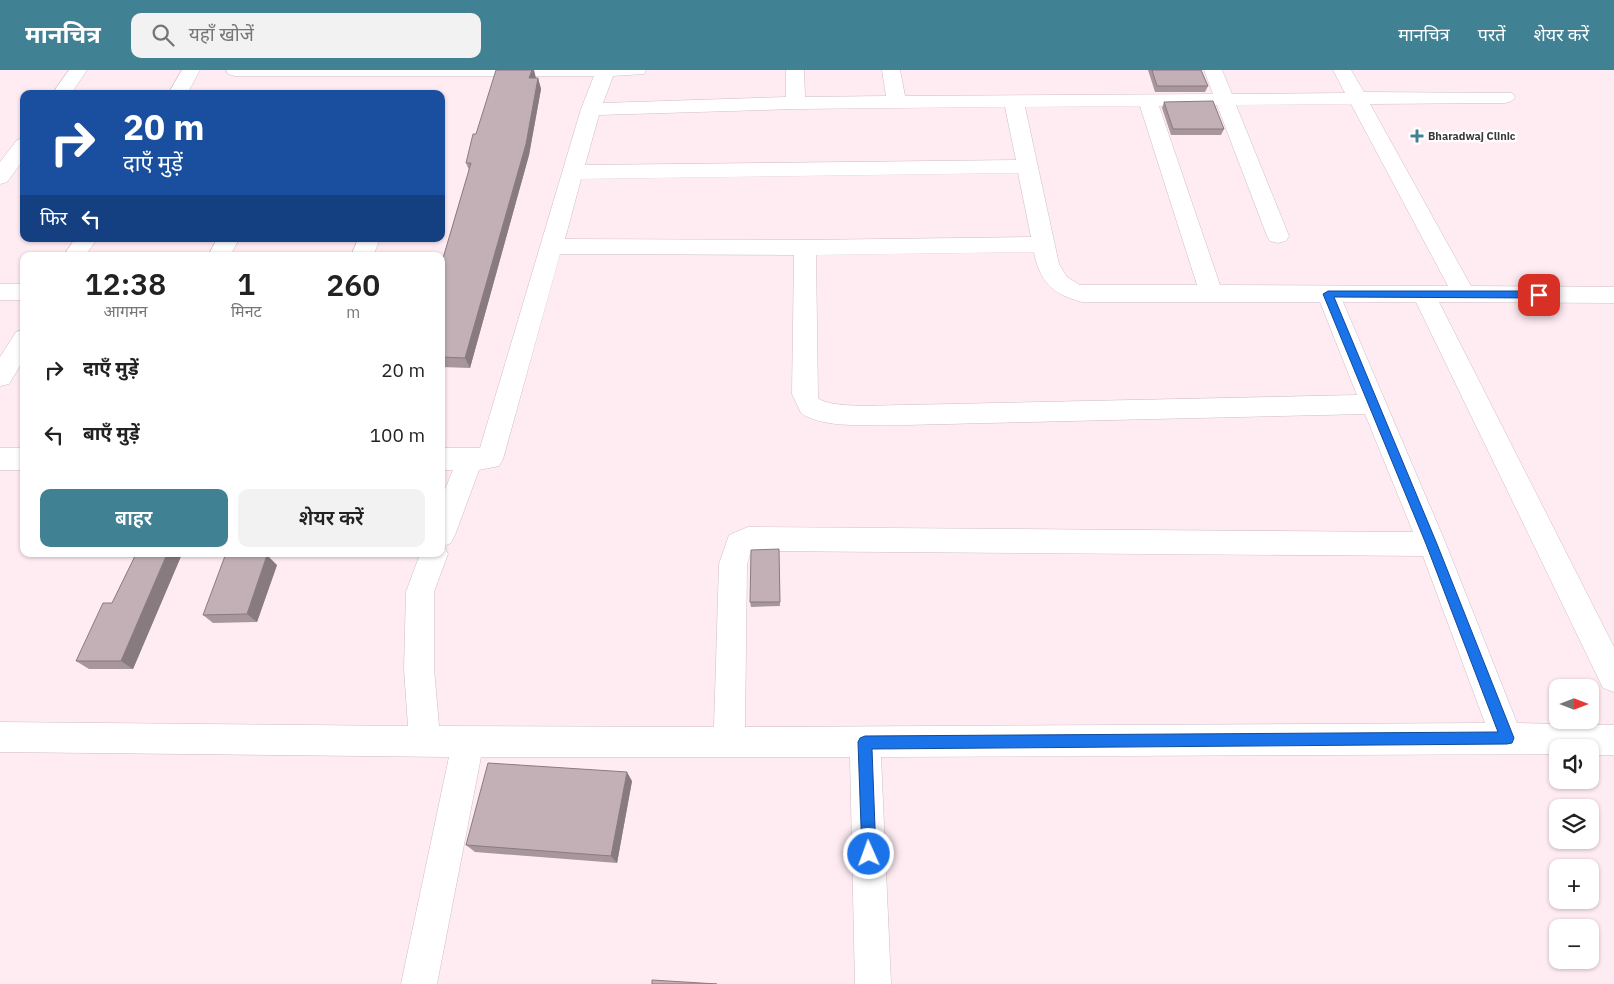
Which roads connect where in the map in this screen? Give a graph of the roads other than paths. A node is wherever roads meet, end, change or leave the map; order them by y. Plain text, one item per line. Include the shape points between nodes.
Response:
1 (78, 70) edge
2 (191, 70) edge
3 (235, 70) edge
4 (459, 70) edge
5 (637, 70) edge
6 (794, 70) edge
7 (891, 70) edge
8 (1214, 70) edge
9 (1342, 70) edge
10 (605, 71) edge
11 (434, 78) edge
12 (64, 90) edge
13 (179, 90) edge
14 (1506, 97) dead end
15 (1359, 100) junction
16 (1148, 101) junction
17 (1226, 101) junction
18 (896, 102) junction
19 (1014, 102) junction
20 (796, 103) junction
21 (591, 109) junction
22 (20, 150) edge
23 (1028, 166) junction
24 (574, 172) junction
25 (0, 177) edge
26 (1278, 236) dead end
27 (1044, 244) junction
28 (552, 246) junction
29 (805, 248) junction
30 (0, 292) edge
31 (20, 292) edge
32 (1210, 293) junction
33 (1328, 294) junction
34 (1424, 295) junction
35 (1464, 295) junction
36 (1614, 295) edge
37 (20, 344) edge
38 (0, 377) edge
39 (1374, 404) junction
40 (0, 459) edge
41 (20, 459) edge
42 (445, 459) edge
43 (470, 459) junction
44 (445, 525) edge
45 (1432, 544) junction
46 (433, 557) edge
47 (1614, 678) edge
48 (0, 737) edge
49 (1507, 738) junction
50 (1614, 740) edge
51 (425, 741) junction
52 (468, 742) junction
53 (729, 742) junction
54 (865, 742) junction
55 (420, 984) edge
56 (873, 984) edge

1 - 12 street
2 - 13 street
3 - 11 street
4 - 10 street
4 - 11 street
5 - 10 street
6 - 20 street
7 - 18 street
8 - 17 street
9 - 15 street
10 - 21 street
14 - 15 street
15 - 17 street
15 - 35 street
16 - 17 street
16 - 19 street
16 - 32 street
17 - 26 street
18 - 19 street
18 - 20 street
19 - 23 street
20 - 21 street
21 - 24 street
22 - 25 street
23 - 24 street
23 - 27 street
24 - 28 street
27 - 29 street
27 - 32 street via 1053,277 1073,292 1090,295
28 - 29 street
28 - 43 street via 490,459
29 - 39 street via 804,391 806,401 813,409 828,413 913,415
30 - 31 street
32 - 33 street
33 - 34 street
33 - 39 street
34 - 35 street
34 - 47 street
35 - 36 street
37 - 38 street
39 - 45 street
40 - 41 street
42 - 43 street
43 - 44 street
45 - 49 street
45 - 53 street via 748,539 739,543 733,564
46 - 51 street via 420,592 419,669
48 - 51 street
49 - 50 street
49 - 54 street
51 - 52 street
52 - 53 street
52 - 55 street
53 - 54 street
54 - 56 street

